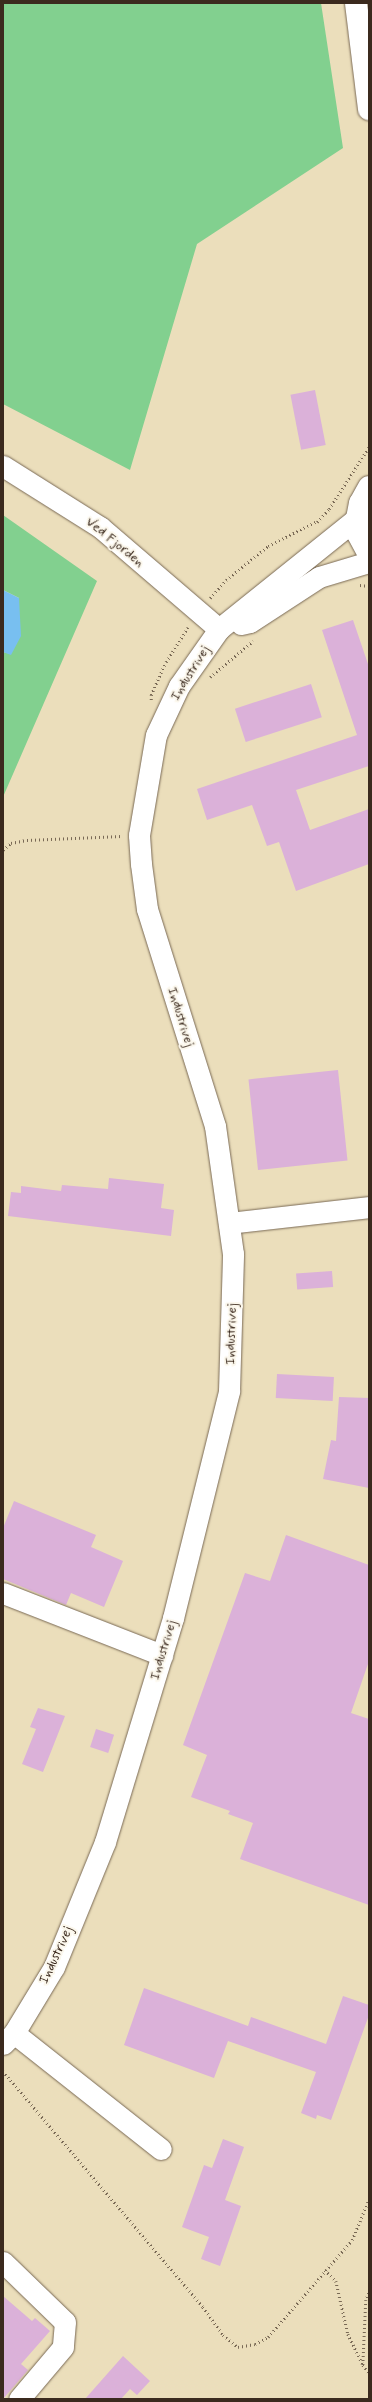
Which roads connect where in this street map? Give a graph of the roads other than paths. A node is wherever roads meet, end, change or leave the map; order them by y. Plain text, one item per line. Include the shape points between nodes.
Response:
1 (356, 3) edge
2 (369, 108) edge
3 (3, 466) edge
4 (369, 487) edge
5 (357, 518) junction
6 (369, 555) edge
7 (369, 562) edge
8 (219, 629) junction
9 (369, 1207) edge
10 (229, 1223) junction
11 (3, 1592) edge
12 (162, 1655) junction
13 (9, 2038) edge
14 (161, 2148) dead end
15 (3, 2262) edge
16 (19, 2399) edge

1 - 2 main road
3 - 8 street, Ved Fjorden via 100,526
4 - 5 main road via 360,503
5 - 6 main road via 358,534
5 - 8 street, Industrivej
7 - 8 street via 319,577 250,622
8 - 10 street, Industrivej via 179,686 156,735 139,835 147,909 215,1126
9 - 10 street
10 - 12 street, Industrivej via 233,1254 229,1391
11 - 12 street
12 - 13 street, Industrivej via 105,1842 54,1967
13 - 14 street, Industrivej
15 - 16 street via 65,2322 63,2347

